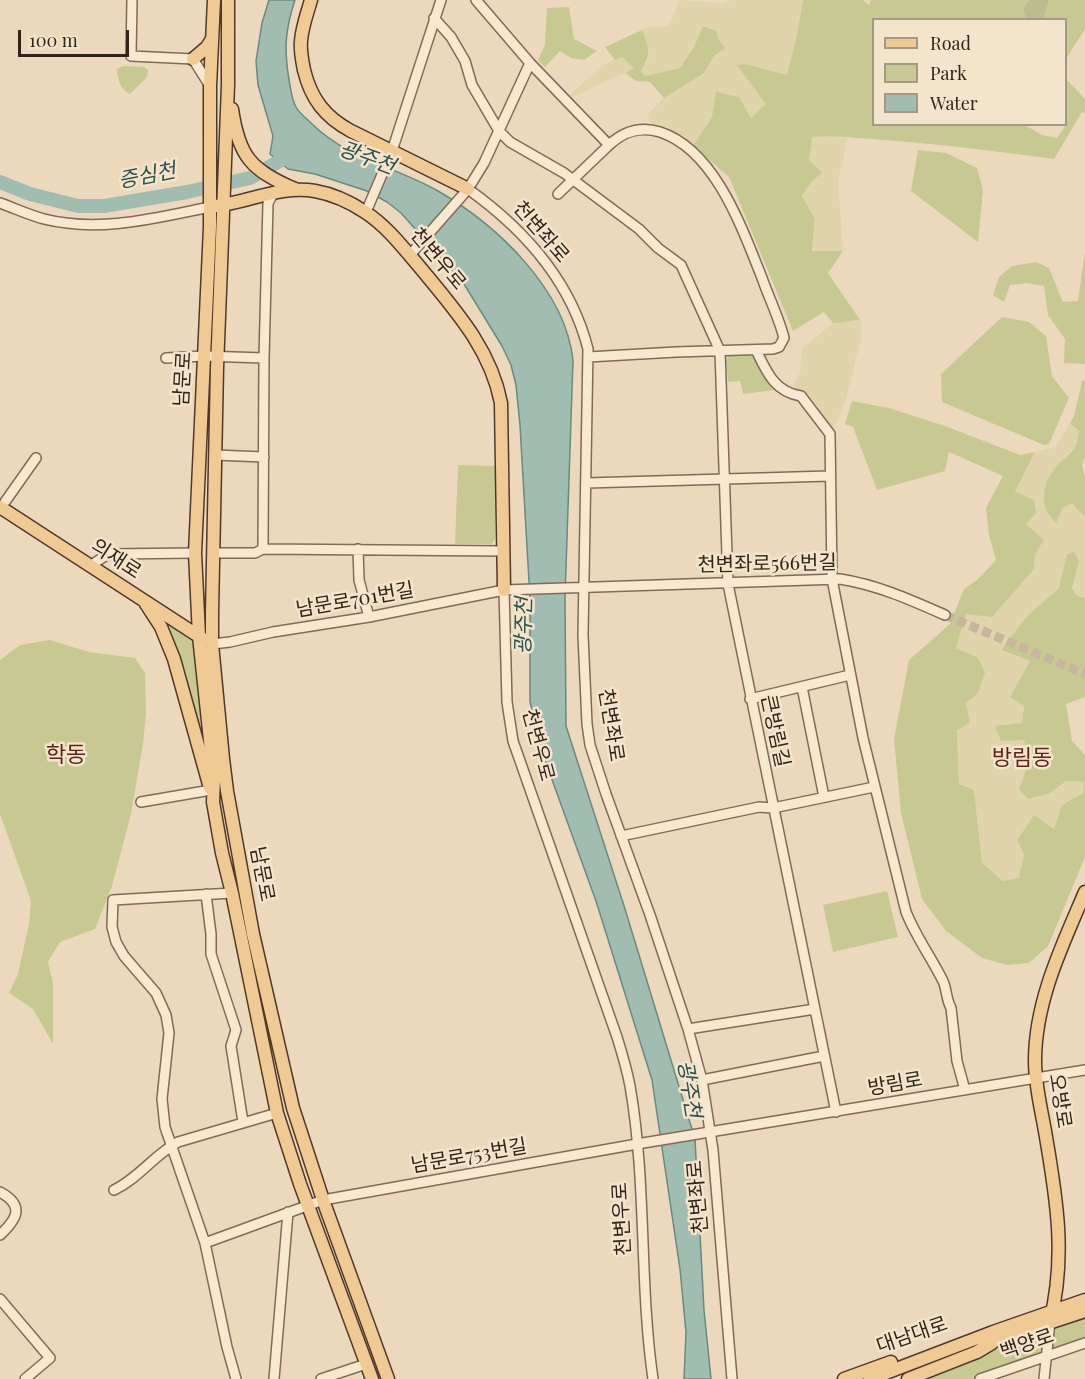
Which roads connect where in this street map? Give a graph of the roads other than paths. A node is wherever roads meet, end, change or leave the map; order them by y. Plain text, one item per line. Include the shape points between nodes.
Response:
1 (132, 0) edge
2 (214, 0) edge
3 (228, 0) edge
4 (311, 0) edge
5 (441, 0) edge
6 (476, 0) edge
7 (434, 18) junction
8 (212, 38) junction
9 (193, 58) junction
10 (530, 63) junction
11 (228, 85) junction
12 (210, 86) junction
13 (499, 131) junction
14 (609, 145) junction
15 (390, 156) junction
16 (574, 180) junction
17 (296, 189) junction
18 (274, 192) junction
19 (466, 192) junction
20 (558, 194) dead end
21 (0, 203) edge
22 (217, 206) junction
23 (366, 212) junction
24 (410, 255) junction
25 (756, 350) junction
26 (720, 351) junction
27 (204, 356) junction
28 (217, 356) junction
29 (588, 357) junction
30 (166, 358) dead end
31 (264, 358) junction
32 (215, 455) junction
33 (264, 457) junction
34 (36, 458) dead end
35 (830, 476) junction
36 (726, 478) junction
37 (586, 483) junction
38 (0, 508) edge
39 (263, 549) junction
40 (358, 549) junction
41 (503, 551) junction
42 (195, 553) junction
43 (213, 553) junction
44 (90, 566) junction
45 (832, 579) junction
46 (728, 584) junction
47 (583, 587) junction
48 (504, 590) junction
49 (141, 598) junction
50 (945, 615) tunnel mouth
51 (369, 617) junction
52 (199, 636) junction
53 (212, 644) junction
54 (850, 675) junction
55 (802, 687) junction
56 (750, 699) junction
57 (874, 787) junction
58 (212, 796) junction
59 (824, 797) junction
60 (141, 802) dead end
61 (773, 808) junction
62 (621, 836) junction
63 (1085, 892) edge
64 (206, 894) junction
65 (233, 895) junction
66 (249, 910) junction
67 (815, 1010) junction
68 (688, 1029) junction
69 (824, 1056) junction
70 (1085, 1070) edge
71 (1035, 1078) junction
72 (702, 1080) junction
73 (965, 1090) junction
74 (836, 1112) junction
75 (277, 1113) junction
76 (243, 1122) junction
77 (711, 1133) junction
78 (637, 1144) junction
79 (170, 1146) junction
80 (114, 1190) dead end
81 (0, 1192) edge
82 (323, 1200) junction
83 (308, 1205) junction
84 (288, 1212) junction
85 (0, 1235) edge
86 (205, 1243) junction
87 (0, 1299) edge
88 (1085, 1300) edge
89 (1085, 1311) edge
90 (1051, 1317) junction
91 (995, 1336) junction
92 (1085, 1343) edge
93 (1045, 1356) junction
94 (366, 1364) junction
95 (872, 1378) edge
96 (25, 1379) edge
97 (236, 1379) edge
98 (274, 1379) edge
99 (321, 1379) edge
100 (372, 1379) edge
101 (388, 1379) edge
102 (653, 1379) edge
103 (732, 1379) edge
104 (844, 1379) edge
105 (888, 1379) edge
106 (908, 1379) edge
107 (980, 1379) edge
108 (1044, 1379) edge

1 - 9 street via 131,56
2 - 8 main road
3 - 11 main road
4 - 15 main road, 천변좌로 via 300,49 315,100 340,125
5 - 7 street
6 - 10 street
7 - 13 street via 452,37 472,85
7 - 15 street
8 - 9 main road
8 - 12 main road
9 - 12 street
10 - 13 street
10 - 14 street
11 - 17 main road via 238,141 255,166 272,179
11 - 22 main road via 224,167
12 - 22 main road via 211,168
13 - 16 street via 510,142
13 - 19 street
14 - 16 street
14 - 25 street via 627,132 657,131 690,148 708,170 746,239 782,330 784,338 779,347
15 - 19 main road, 천변좌로
15 - 23 street
16 - 20 street
16 - 26 street via 681,265
17 - 18 main road, 천변우로
17 - 23 main road, 천변우로 via 334,196
18 - 22 main road, 천변우로
18 - 31 street via 268,204
19 - 24 street
19 - 29 street, 천변좌로 via 489,204 518,230 568,296 578,314
21 - 22 street via 51,220 108,226
22 - 27 main road, 남문로
22 - 28 main road, 남문로
23 - 24 main road, 천변우로
24 - 41 main road, 천변우로 via 472,334 495,378 502,416
25 - 26 street
25 - 35 street via 782,390 801,396 830,434
26 - 29 street
26 - 36 street, 큰방림길
27 - 28 street
27 - 30 street
27 - 42 main road, 남문로
28 - 31 street, 남문로
28 - 32 main road, 남문로
29 - 37 street, 천변좌로
31 - 33 street
32 - 33 street
32 - 43 main road, 남문로
33 - 39 street
34 - 38 street
35 - 36 street
35 - 45 street
36 - 37 street
36 - 46 street, 큰방림길
37 - 47 street, 천변좌로
38 - 44 main road, 의재로
39 - 40 street
39 - 43 street via 255,553
40 - 41 street
40 - 51 street via 359,580
41 - 48 main road, 천변우로
42 - 44 street via 110,555
42 - 52 main road, 남문로
43 - 53 main road, 남문로
44 - 49 main road, 의재로
45 - 46 street, 천변좌로566번길
45 - 50 street, 천변좌로566번길 via 862,582
45 - 54 street
46 - 47 street, 천변좌로566번길
46 - 56 street, 큰방림길
47 - 48 street, 천변좌로566번길
47 - 62 street, 천변좌로 via 590,745
48 - 51 street, 남문로701번길
48 - 78 street, 천변우로 via 510,728 617,1037 630,1086
49 - 52 main road, 의재로
49 - 58 main road via 161,627 174,658
51 - 53 street, 남문로701번길
52 - 53 main road, 의재로
52 - 58 main road, 남문로 via 214,778
53 - 66 main road, 남문로 via 223,759
54 - 55 street
54 - 57 street
55 - 56 street
55 - 59 street
56 - 61 street, 큰방림길
57 - 59 street
57 - 73 street via 906,912 945,985
58 - 60 street
58 - 65 main road, 남문로
59 - 61 street
61 - 62 street via 759,807
61 - 67 street, 큰방림길
62 - 68 street, 천변좌로
63 - 71 main road, 오방로 via 1041,1007
64 - 65 street
64 - 76 street via 211,954 236,1030 231,1046
64 - 79 street via 113,900 116,942 156,993 166,1015 169,1032 162,1114
65 - 66 main road via 244,911
65 - 75 main road, 남문로
66 - 82 main road, 남문로 via 293,1108
67 - 68 street
67 - 69 street, 큰방림길
68 - 72 street, 천변좌로
69 - 72 street
69 - 74 street, 큰방림길
70 - 71 street, 방림로
71 - 73 street, 방림로
71 - 90 main road, 오방로 via 1059,1222 1060,1258
72 - 77 street, 천변좌로
73 - 74 street, 방림로
74 - 77 street, 방림로
75 - 76 street
75 - 83 main road, 남문로
76 - 79 street
77 - 78 street, 남문로753번길
77 - 103 street, 천변좌로
78 - 82 street, 남문로753번길
78 - 102 street, 천변우로
79 - 80 street via 137,1176
79 - 86 street
81 - 85 street via 13,1203 16,1216
82 - 83 street, 남문로753번길
82 - 101 main road, 남문로
83 - 84 street, 남문로753번길
83 - 94 main road, 남문로
84 - 86 street, 남문로753번길
84 - 98 street
86 - 97 street
87 - 96 street via 51,1358
88 - 90 main road, 대남대로
89 - 90 main road, 대남대로
90 - 91 main road, 대남대로
90 - 93 street
91 - 95 main road, 대남대로
91 - 104 main road, 대남대로 via 971,1335
91 - 105 main road, 대남대로
91 - 106 main road, 대남대로 via 977,1352
92 - 93 street, 백양로
93 - 107 street, 백양로
93 - 108 street
94 - 99 street
94 - 100 main road, 남문로

